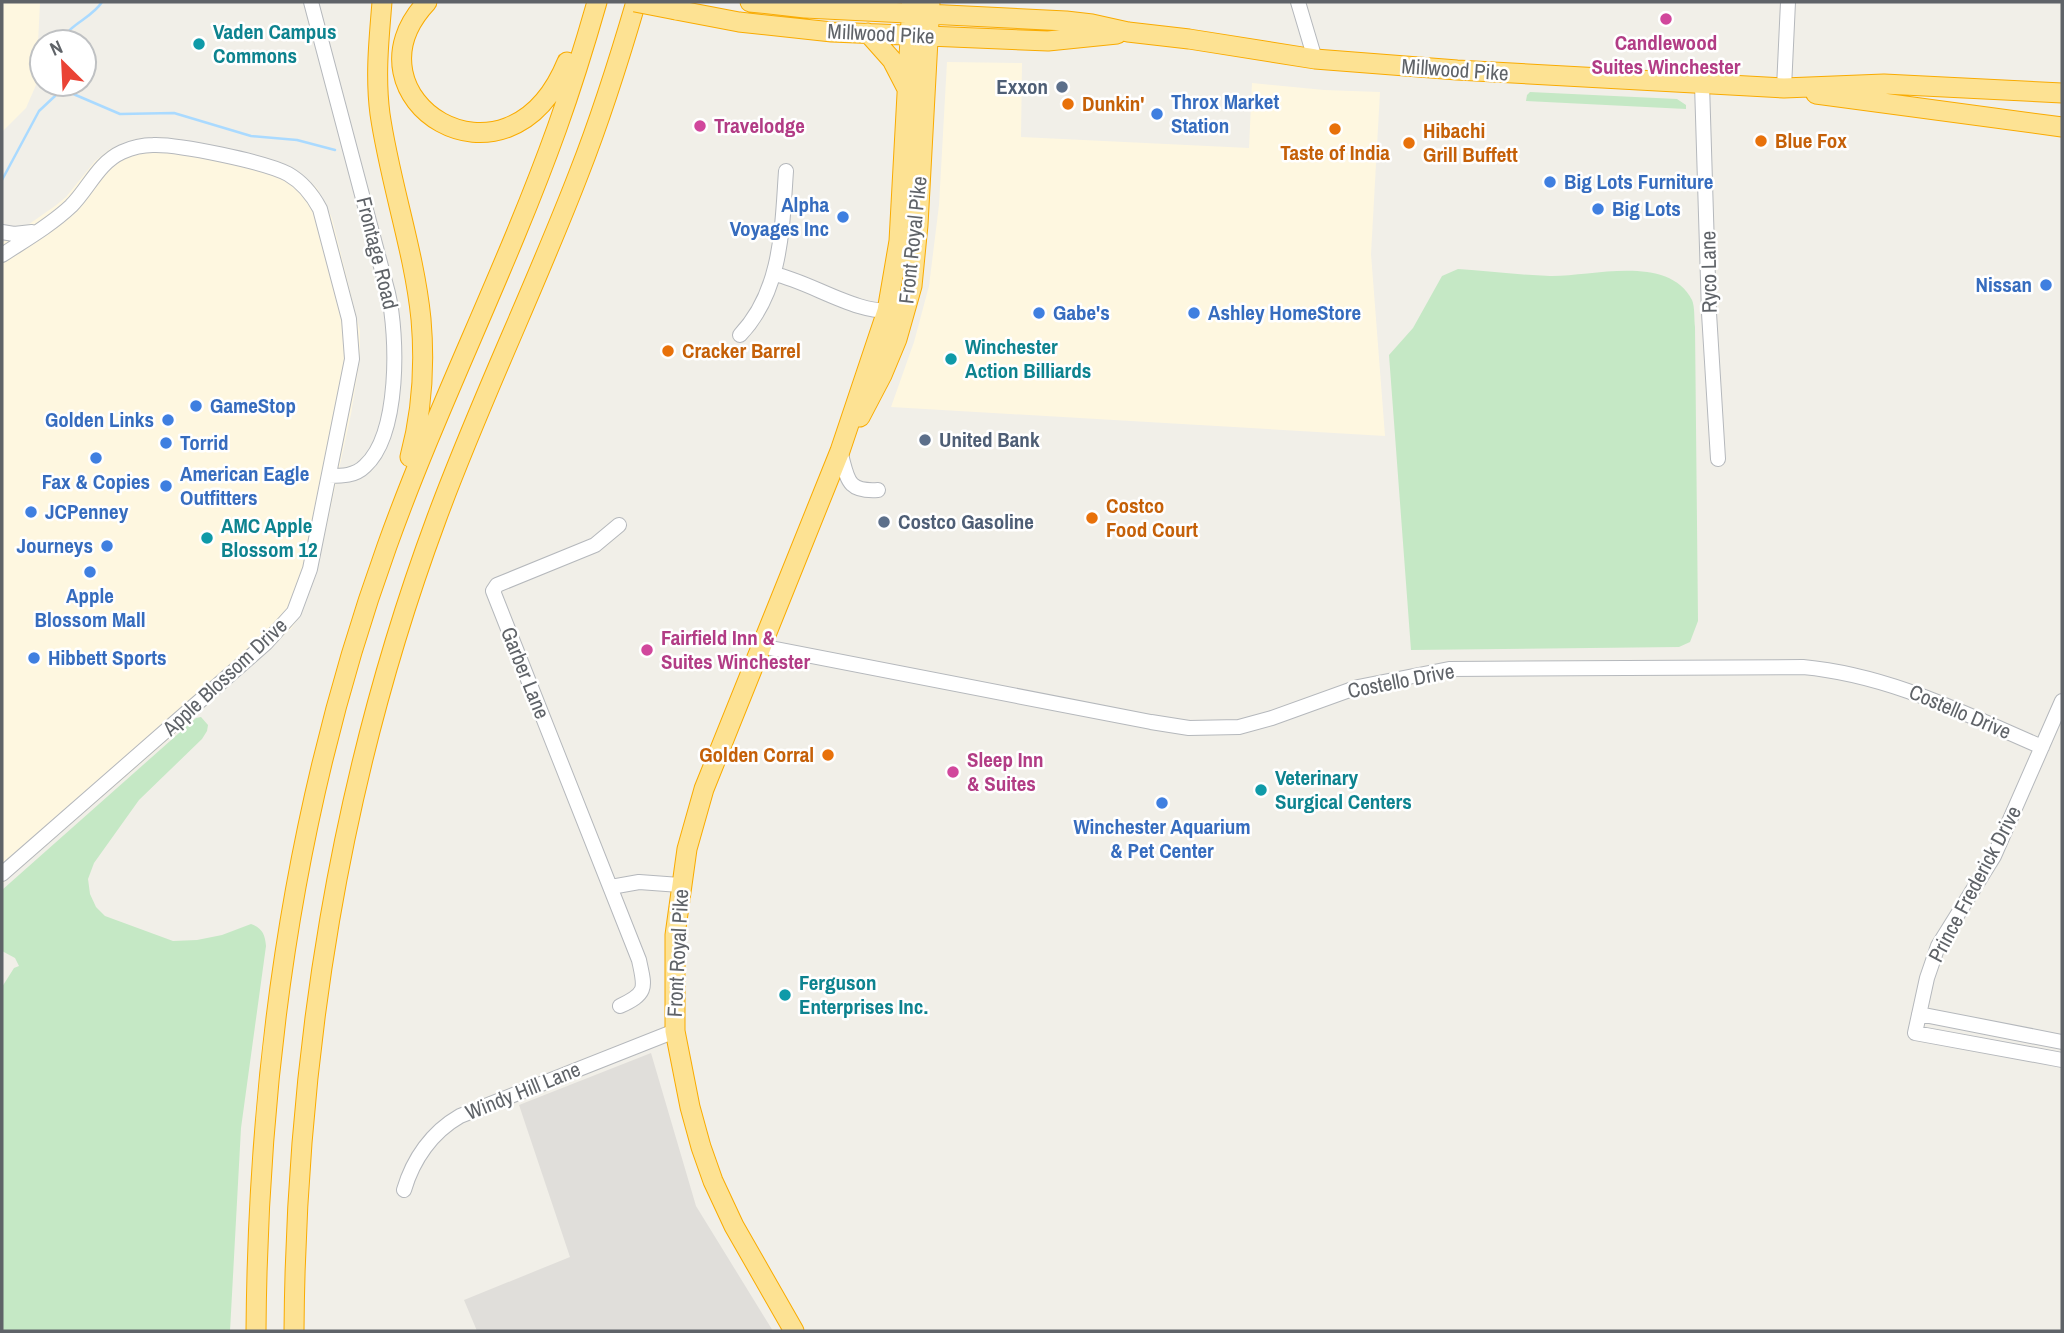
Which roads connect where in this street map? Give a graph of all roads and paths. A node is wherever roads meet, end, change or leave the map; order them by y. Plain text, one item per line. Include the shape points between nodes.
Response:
1 (312, 2) edge
2 (384, 2) edge
3 (427, 2) edge
4 (636, 2) edge
5 (750, 2) edge
6 (1298, 2) edge
7 (1788, 2) edge
8 (596, 3) edge
9 (920, 8) edge
10 (1128, 32) junction
11 (868, 33) junction
12 (919, 35) junction
13 (1315, 59) junction
14 (1702, 84) junction
15 (1784, 88) junction
16 (907, 89) junction
17 (2062, 93) edge
18 (2062, 127) edge
19 (786, 171) dead end
20 (2, 232) edge
21 (37, 232) junction
22 (3, 252) edge
23 (774, 274) junction
24 (897, 309) junction
25 (740, 335) dead end
26 (840, 452) junction
27 (1718, 459) dead end
28 (329, 476) junction
29 (878, 490) dead end
30 (618, 525) dead end
31 (388, 542) junction
32 (760, 646) junction
33 (2062, 701) edge
34 (2042, 747) junction
35 (2, 874) edge
36 (680, 885) junction
37 (611, 887) junction
38 (620, 1006) dead end
39 (1919, 1014) junction
40 (675, 1031) junction
41 (2062, 1042) edge
42 (2062, 1060) edge
43 (404, 1190) dead end
44 (256, 1331) edge
45 (294, 1331) edge
46 (794, 1331) edge

1 - 28 street, Frontage Road via 388,293 395,341 393,391 380,442 362,468
2 - 31 highway via 377,73 380,111 418,297 422,362 417,425
3 - 8 highway via 404,37 405,78 430,117 454,130 477,133 513,124 542,103 560,80
4 - 11 highway, Millwood Pike, bridge via 778,27
4 - 45 highway via 579,175 435,523 359,776 324,950 312,1041 298,1186
5 - 9 highway, Millwood Pike via 805,8
6 - 13 street
7 - 15 street
8 - 31 highway via 538,178
9 - 10 highway, Millwood Pike via 1092,24
9 - 12 highway, Front Royal Pike
10 - 12 highway, Millwood Pike via 1048,41
10 - 13 highway, Millwood Pike
11 - 12 highway, Millwood Pike
11 - 16 highway via 892,60
12 - 16 highway, Front Royal Pike
12 - 24 highway, Front Royal Pike via 916,245 912,286
13 - 14 highway, Millwood Pike
14 - 15 highway, Millwood Pike
14 - 27 street, Ryco Lane
15 - 17 highway, Millwood Pike via 1884,84
15 - 18 highway, Millwood Pike
16 - 24 highway, Front Royal Pike
19 - 23 street
20 - 21 street
21 - 22 street, Apple Blossom Drive
21 - 28 street, Apple Blossom Drive via 73,204 105,163 138,147 187,149 265,166 304,186 324,220 352,337 350,373
23 - 24 street via 863,307
23 - 25 street via 752,322
24 - 26 highway, Front Royal Pike
26 - 29 street via 854,486
26 - 32 highway, Front Royal Pike
28 - 35 street, Apple Blossom Drive via 310,569 285,624
30 - 37 street, Garber Lane via 595,545 497,585 494,591
31 - 44 highway via 333,719 295,890 266,1096
32 - 34 street, Costello Drive via 1205,729 1248,725 1358,687 1449,669 1803,667 1850,673 1909,690
32 - 36 highway, Front Royal Pike via 704,789
33 - 34 street, Prince Frederick Drive
34 - 39 street, Prince Frederick Drive via 1994,856 1938,946
36 - 37 street via 639,882
36 - 40 highway, Front Royal Pike via 673,971
37 - 38 street, Garber Lane via 639,960 643,988 638,998
39 - 41 street
39 - 42 street, Prince Frederick Drive via 1915,1033
40 - 43 street, Windy Hill Lane via 460,1115 430,1140
40 - 46 highway, Front Royal Pike via 690,1107 713,1181 743,1244

